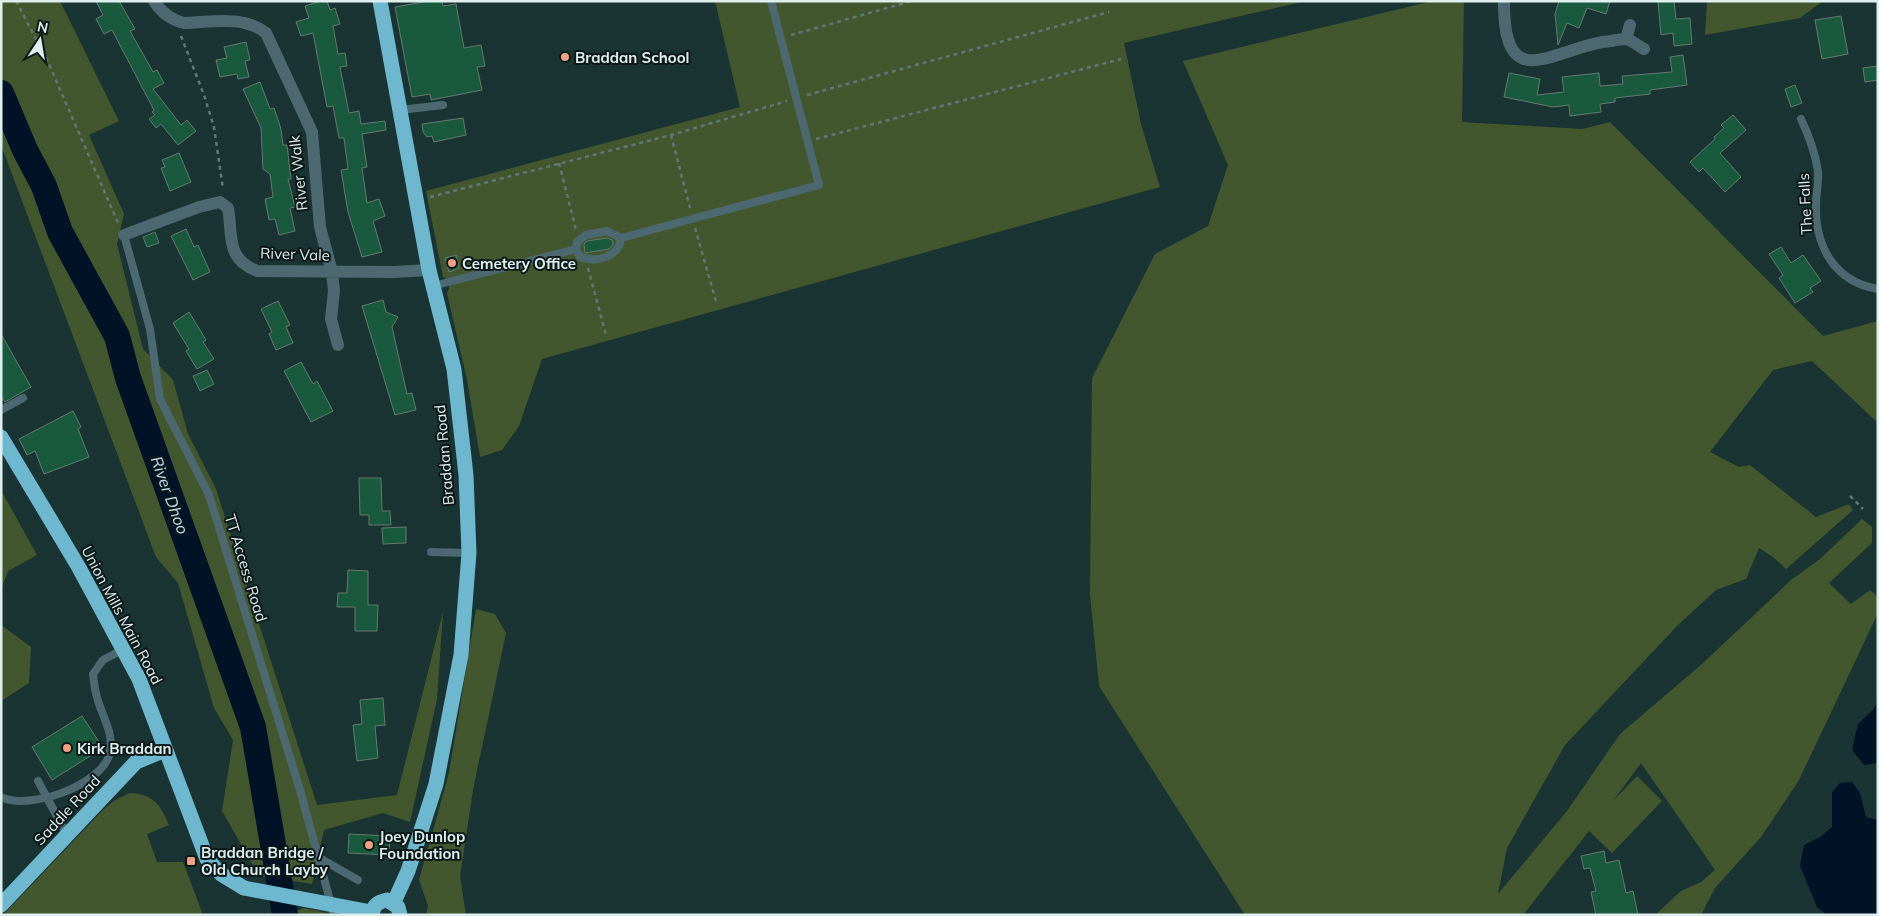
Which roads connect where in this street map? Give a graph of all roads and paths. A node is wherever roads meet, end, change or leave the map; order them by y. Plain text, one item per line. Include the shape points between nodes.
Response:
1 (16, 1) edge
2 (154, 1) edge
3 (380, 1) edge
4 (771, 1) edge
5 (912, 1) edge
6 (1504, 1) edge
7 (1109, 12) dead end
8 (1630, 25) dead end
9 (179, 26) junction
10 (781, 37) junction
11 (1626, 39) junction
12 (1644, 48) dead end
13 (1121, 58) dead end
14 (796, 98) junction
15 (443, 105) dead end
16 (400, 110) junction
17 (1801, 120) dead end
18 (671, 134) junction
19 (808, 141) junction
20 (559, 164) junction
21 (417, 200) junction
22 (220, 202) junction
23 (693, 219) junction
24 (124, 235) junction
25 (621, 238) junction
26 (579, 240) junction
27 (576, 249) junction
28 (586, 259) junction
29 (429, 270) junction
30 (332, 272) junction
31 (433, 286) junction
32 (1878, 289) edge
33 (716, 302) dead end
34 (606, 335) dead end
35 (338, 345) dead end
36 (23, 398) dead end
37 (1, 410) edge
38 (1, 437) edge
39 (1850, 496) dead end
40 (1864, 509) dead end
41 (431, 552) dead end
42 (469, 553) junction
43 (124, 649) junction
44 (165, 750) junction
45 (38, 781) dead end
46 (1, 797) edge
47 (48, 798) junction
48 (67, 835) junction
49 (316, 856) junction
50 (358, 880) dead end
51 (1, 905) edge
52 (397, 909) edge
53 (370, 913) edge
54 (334, 915) edge

1 - 24 path via 48,62
2 - 9 street
3 - 16 highway, Braddan Road
4 - 10 lane
5 - 10 path
6 - 11 street via 1509,41 1519,56 1526,59 1542,60 1592,42
7 - 14 path
8 - 11 street
9 - 22 path via 214,127 223,192
9 - 30 street, River Walk via 241,22 255,25 266,33 312,132 320,227
10 - 14 lane
11 - 12 street
13 - 19 path
14 - 18 path
14 - 19 lane
15 - 16 lane
16 - 21 highway, Braddan Road
17 - 32 lane, The Falls via 1812,142 1818,172 1818,235 1828,259 1853,283
18 - 20 path
18 - 23 path
19 - 23 lane via 819,185
20 - 21 path
20 - 26 path
21 - 29 highway, Braddan Road
22 - 24 street
22 - 30 street, River Vale via 228,208 235,254 249,268 257,271
23 - 25 lane
23 - 33 path
24 - 49 lane, TT Access Road via 150,329 160,400 209,495 300,790
25 - 26 lane via 607,231 586,235
25 - 28 lane via 614,255
26 - 27 lane
27 - 28 lane via 580,257
27 - 31 lane
28 - 34 path
29 - 30 street, River Vale
29 - 31 highway, Braddan Road
30 - 35 street, River Walk via 331,319
31 - 42 highway, Braddan Road via 454,369 466,475
36 - 37 lane
38 - 43 highway, Union Mills Main Road
39 - 40 path
41 - 42 lane
42 - 52 highway, Braddan Road via 462,655 436,784
43 - 44 highway, Union Mills Main Road via 139,679
43 - 47 lane via 103,660 94,674 96,693 111,734 110,754 104,765 67,792
44 - 48 highway, Saddle Road via 136,762
44 - 53 highway, Union Mills Main Road, bridge via 207,859 221,874 244,888
45 - 47 lane
46 - 47 lane via 7,800
47 - 48 lane
48 - 51 highway, Saddle Road
49 - 50 lane
49 - 54 lane, TT Access Road
52 - 53 highway via 387,900 380,901

